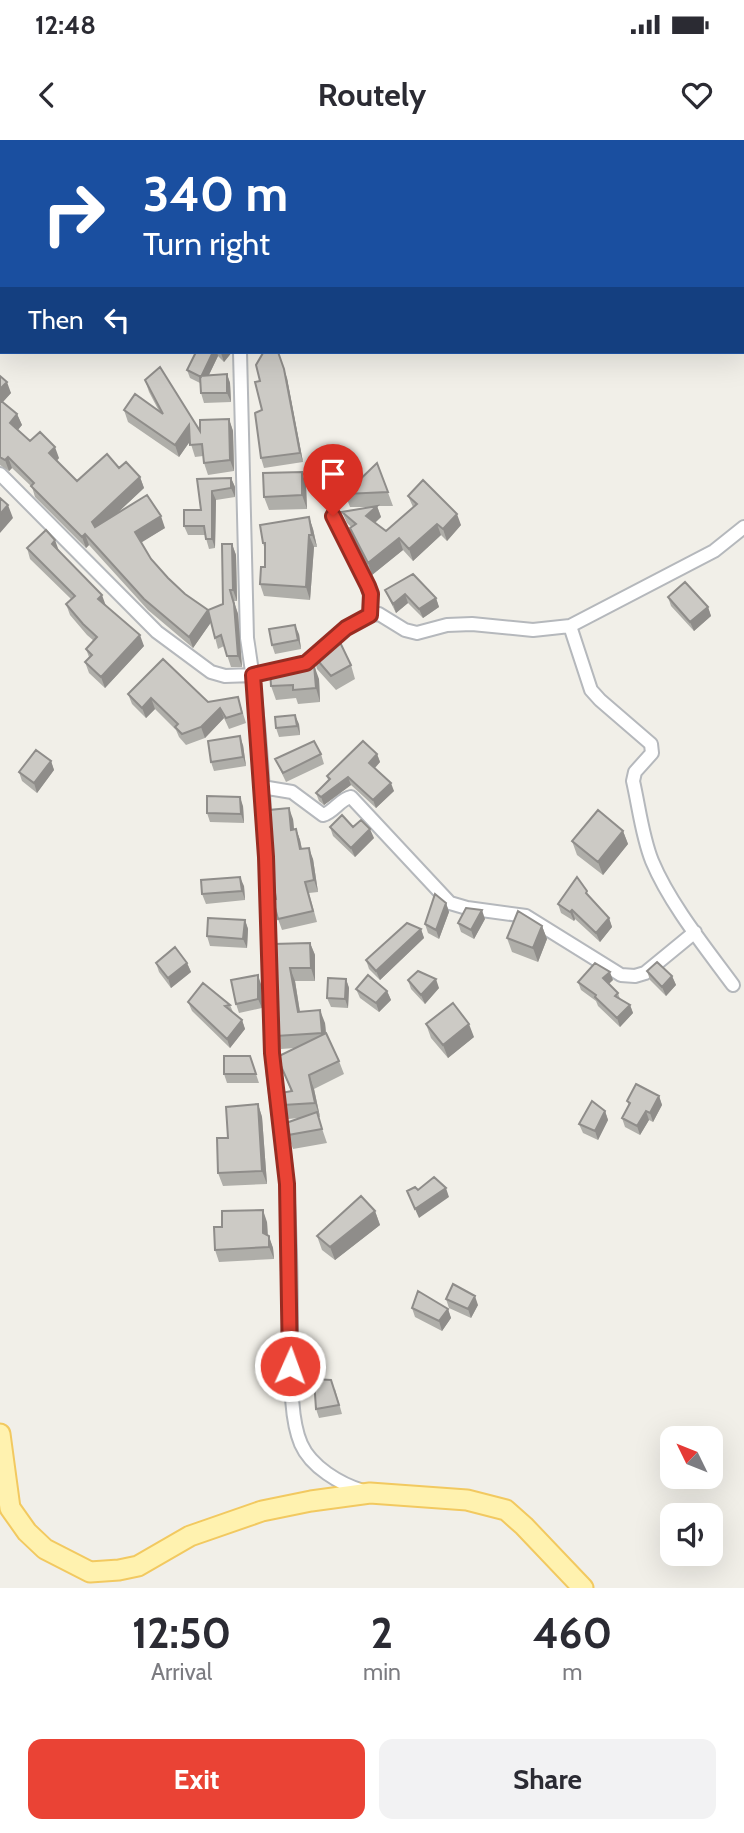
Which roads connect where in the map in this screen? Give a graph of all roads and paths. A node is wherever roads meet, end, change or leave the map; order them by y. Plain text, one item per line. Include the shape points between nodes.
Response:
1 (240, 354) edge
2 (0, 474) edge
3 (333, 516) dead end
4 (744, 527) edge
5 (370, 615) junction
6 (570, 626) junction
7 (253, 675) junction
8 (262, 787) junction
9 (695, 932) junction
10 (733, 985) dead end
11 (0, 1434) edge
12 (370, 1493) junction
13 (5, 1510) edge
14 (583, 1588) edge

1 - 7 street via 247,638
2 - 7 street via 133,610 179,650 211,672
3 - 5 street via 371,594
4 - 6 street via 714,551
5 - 6 street via 379,614 417,634 447,625 533,630
5 - 7 street via 346,628 306,663
6 - 9 street via 591,690 651,744 652,753 633,775 641,816 659,876
7 - 8 street
8 - 9 street via 292,792 323,815 348,797 354,798 450,903 526,916 621,975 645,973
8 - 12 street via 272,1053 287,1184 290,1366 297,1429 302,1445 321,1469
9 - 10 street
11 - 13 main road
12 - 13 main road via 261,1511 190,1536 138,1566 90,1572 45,1549
12 - 14 main road via 467,1500 506,1510

